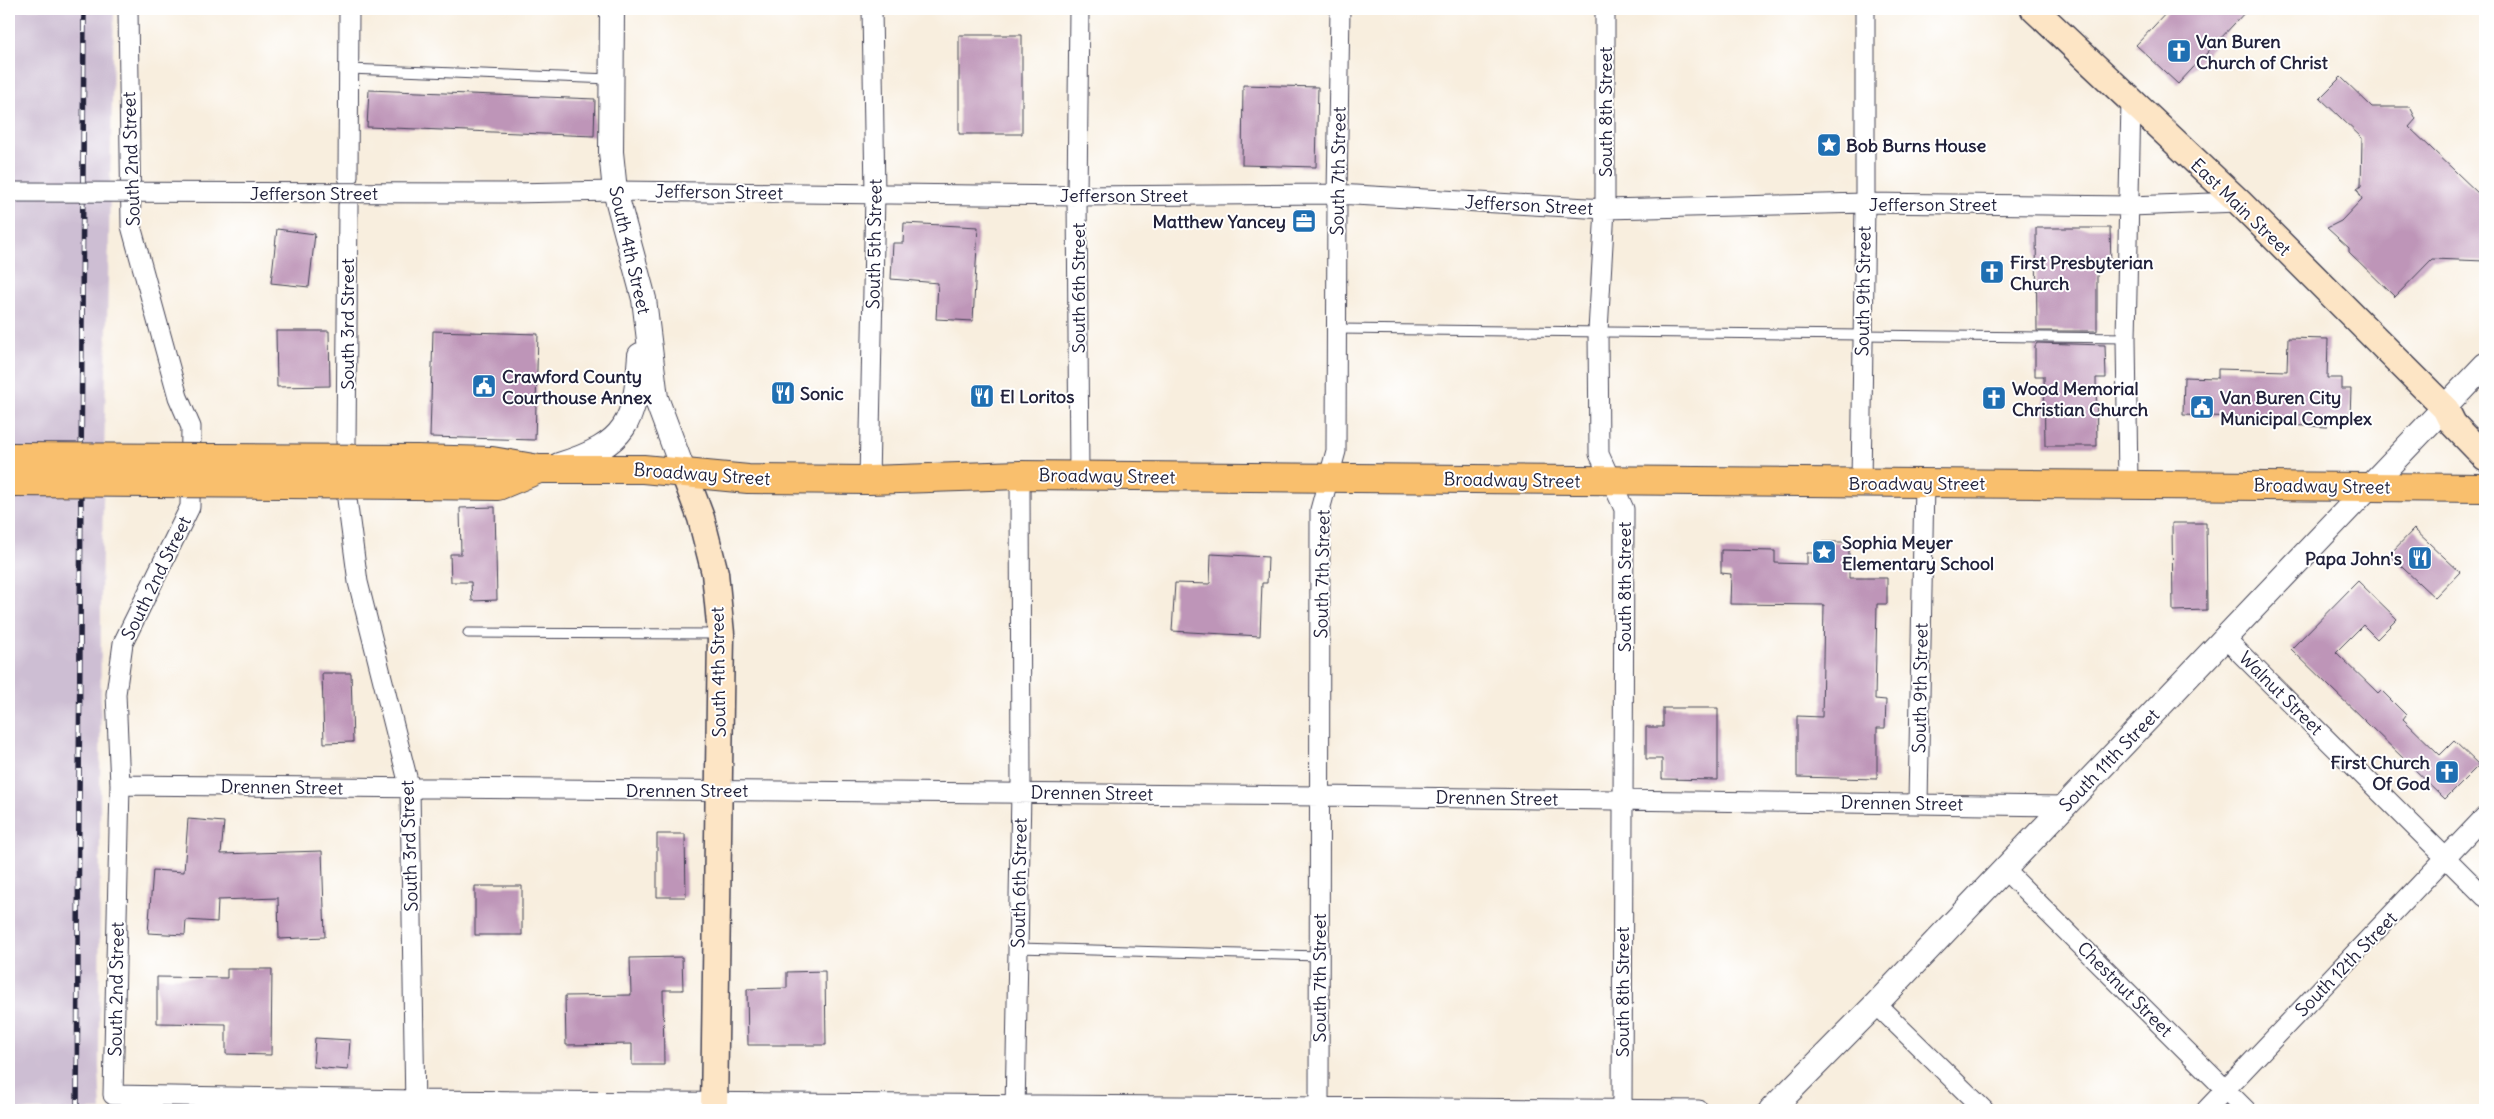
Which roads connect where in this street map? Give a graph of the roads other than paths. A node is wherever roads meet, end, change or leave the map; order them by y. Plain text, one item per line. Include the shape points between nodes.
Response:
1 (128, 9) edge
2 (349, 9) edge
3 (612, 9) edge
4 (872, 9) edge
5 (1079, 9) edge
6 (1340, 9) edge
7 (1605, 9) edge
8 (1865, 9) edge
9 (2034, 9) edge
10 (349, 69) junction
11 (612, 79) junction
12 (2131, 101) junction
13 (348, 177) dead end
14 (615, 191) junction
15 (9, 192) edge
16 (875, 194) junction
17 (1337, 194) junction
18 (1077, 196) junction
19 (2239, 202) junction
20 (1865, 203) junction
21 (348, 205) dead end
22 (2130, 206) junction
23 (1605, 209) junction
24 (644, 299) junction
25 (1338, 329) junction
26 (1598, 330) junction
27 (1862, 334) junction
28 (2126, 338) junction
29 (2485, 365) edge
30 (2445, 408) junction
31 (2485, 433) edge
32 (346, 443) dead end
33 (9, 457) edge
34 (2485, 457) edge
35 (542, 469) junction
36 (415, 472) junction
37 (684, 473) junction
38 (1020, 475) junction
39 (1079, 476) junction
40 (1329, 478) junction
41 (869, 480) junction
42 (1611, 481) junction
43 (9, 482) edge
44 (1861, 483) junction
45 (1924, 483) junction
46 (2128, 484) junction
47 (2369, 486) junction
48 (2485, 488) edge
49 (346, 499) dead end
50 (468, 633) dead end
51 (721, 634) junction
52 (2225, 638) junction
53 (120, 785) junction
54 (410, 788) junction
55 (718, 790) junction
56 (1020, 792) junction
57 (1320, 796) junction
58 (1623, 800) junction
59 (1918, 803) junction
60 (2064, 806) junction
61 (2485, 816) edge
62 (2446, 858) junction
63 (2004, 868) junction
64 (2485, 897) edge
65 (1018, 948) junction
66 (1320, 956) junction
67 (1876, 1004) junction
68 (2225, 1090) junction
69 (415, 1105) edge
70 (714, 1106) edge
71 (1016, 1108) edge
72 (1319, 1108) edge
73 (1622, 1109) edge
74 (1699, 1110) edge
75 (1771, 1110) edge
76 (1984, 1110) edge
77 (2206, 1110) edge
78 (2246, 1110) edge

1 - 53 street, South 2nd Street via 131,226 178,397 191,427 190,508 123,643 116,694
2 - 10 street
3 - 11 street, South 4th Street
4 - 16 street, South 5th Street
5 - 18 street, South 6th Street
6 - 17 street, South 7th Street
7 - 23 street, South 8th Street
8 - 20 street, South 9th Street
9 - 12 main road, East Main Street
10 - 11 lane
10 - 13 street
11 - 14 street, South 4th Street via 611,152
12 - 19 main road, East Main Street
12 - 22 street
14 - 15 street, Jefferson Street, bridge
14 - 16 street, Jefferson Street
14 - 24 street, South 4th Street
16 - 18 street, Jefferson Street
16 - 41 street, South 5th Street
17 - 18 street, Jefferson Street
17 - 23 street, Jefferson Street
17 - 25 street, South 7th Street
18 - 39 street, South 6th Street
19 - 22 street, Jefferson Street
19 - 30 main road, East Main Street
20 - 22 street, Jefferson Street
20 - 23 street, Jefferson Street
20 - 27 street, South 9th Street
21 - 32 street, South 3rd Street
22 - 28 street
23 - 26 street, South 8th Street
24 - 35 street via 638,390 626,425 589,456
24 - 37 street, South 4th Street via 656,398
25 - 26 lane
25 - 40 street, South 7th Street via 1336,451
26 - 27 lane
26 - 42 street, South 8th Street via 1599,454
27 - 28 lane
27 - 44 street, South 9th Street
28 - 46 street
29 - 30 street, South 11th Street
30 - 31 main road, East Main Street via 2464,412
30 - 34 main road, East Main Street via 2453,424
30 - 47 street, South 11th Street
33 - 36 main road, bridge
35 - 36 main road, Broadway Street via 492,461
35 - 37 main road, Broadway Street via 643,469
36 - 43 main road, bridge
37 - 41 main road, Broadway Street via 748,479
37 - 51 main road, South 4th Street via 701,518 715,573
38 - 39 main road, Broadway Street
38 - 41 main road, Broadway Street
38 - 56 street, South 6th Street
39 - 40 main road, Broadway Street
40 - 42 main road, Broadway Street
40 - 57 street, South 7th Street via 1320,510
42 - 44 main road, Broadway Street
42 - 58 street, South 8th Street via 1624,509
44 - 45 main road, Broadway Street
45 - 46 main road, Broadway Street
45 - 59 street, South 9th Street
46 - 47 main road, Broadway Street
47 - 48 main road, Broadway Street
47 - 52 street, South 11th Street
49 - 54 street, South 3rd Street via 358,582
50 - 51 lane
51 - 55 main road, South 4th Street
52 - 60 street, South 11th Street
52 - 62 street, Walnut Street
53 - 54 street, Drennen Street
53 - 69 street, South 2nd Street via 114,1095
54 - 55 street, Drennen Street
54 - 69 street, South 3rd Street
55 - 56 street, Drennen Street
55 - 70 main road, South 4th Street
56 - 57 street, Drennen Street
56 - 65 street, South 6th Street
57 - 58 street, Drennen Street
57 - 66 street, South 7th Street
58 - 59 street, Drennen Street
58 - 73 street, South 8th Street
59 - 60 street, Drennen Street
60 - 63 street, South 11th Street
61 - 62 street, South 12th Street
62 - 64 street, Walnut Street
62 - 68 street, South 12th Street
63 - 67 street, South 11th Street
63 - 68 street, Chestnut Street
65 - 66 lane
65 - 71 street, South 6th Street
66 - 72 street, South 7th Street
67 - 75 street, South 11th Street
67 - 76 street
68 - 77 street, South 12th Street
68 - 78 street, Chestnut Street
69 - 70 street
70 - 71 street
71 - 72 street
72 - 73 street
73 - 74 street

